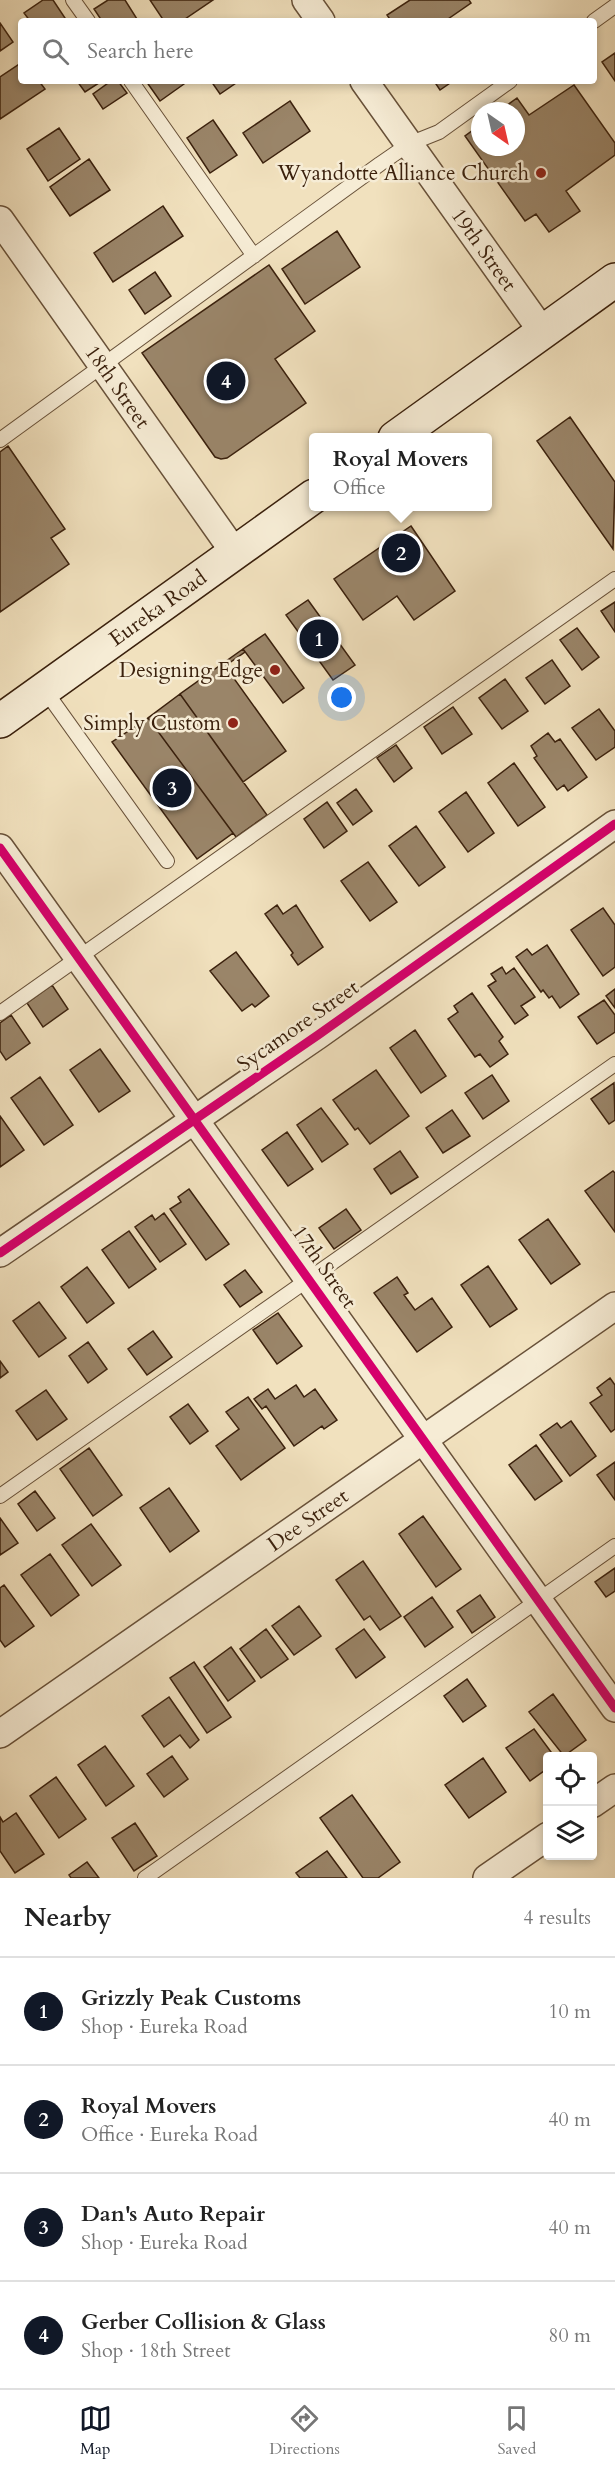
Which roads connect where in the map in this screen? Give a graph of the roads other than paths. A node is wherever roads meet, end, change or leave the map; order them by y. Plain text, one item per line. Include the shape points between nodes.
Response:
1 (74, 0) edge
2 (306, 0) edge
3 (615, 6) edge
4 (86, 18) edge
5 (319, 18) edge
6 (597, 19) edge
7 (133, 84) edge
8 (366, 84) edge
9 (506, 84) edge
10 (409, 144) junction
11 (0, 220) edge
12 (254, 256) junction
13 (615, 280) edge
14 (542, 331) junction
15 (103, 366) junction
16 (402, 433) edge
17 (0, 440) edge
18 (309, 500) edge
19 (235, 554) junction
20 (615, 579) edge
21 (44, 689) junction
22 (0, 720) edge
23 (615, 824) edge
24 (0, 848) edge
25 (167, 861) dead end
26 (79, 958) junction
27 (0, 1012) edge
28 (615, 1064) edge
29 (196, 1118) junction
30 (0, 1253) edge
31 (309, 1277) junction
32 (615, 1306) edge
33 (424, 1440) junction
34 (0, 1496) edge
35 (615, 1546) edge
36 (538, 1599) junction
37 (615, 1708) edge
38 (0, 1734) edge
39 (615, 1788) edge
40 (597, 1801) edge
41 (543, 1839) edge
42 (144, 1878) edge
43 (487, 1878) edge

1 - 4 lane
2 - 5 street
3 - 6 lane
7 - 12 lane
8 - 10 street, 19th Street
9 - 10 lane via 439,132
10 - 12 lane
10 - 14 street, 19th Street
11 - 15 street, 18th Street
12 - 15 lane
13 - 14 main road
14 - 16 main road
15 - 17 lane
15 - 19 street, 18th Street
18 - 19 main road, Eureka Road
19 - 21 main road, Eureka Road
20 - 26 lane
21 - 22 main road, Eureka Road
21 - 25 lane
23 - 29 street, Sycamore Street
24 - 26 street, 17th Street
26 - 27 lane
26 - 29 street, 17th Street
28 - 31 lane
29 - 30 street, Sycamore Street
29 - 31 street, 17th Street
31 - 33 street, 17th Street
31 - 34 lane
32 - 33 street, Dee Street
33 - 36 street, 17th Street
33 - 38 street, Dee Street
35 - 36 lane
36 - 37 street, 17th Street
36 - 42 lane
39 - 40 street
41 - 43 street

